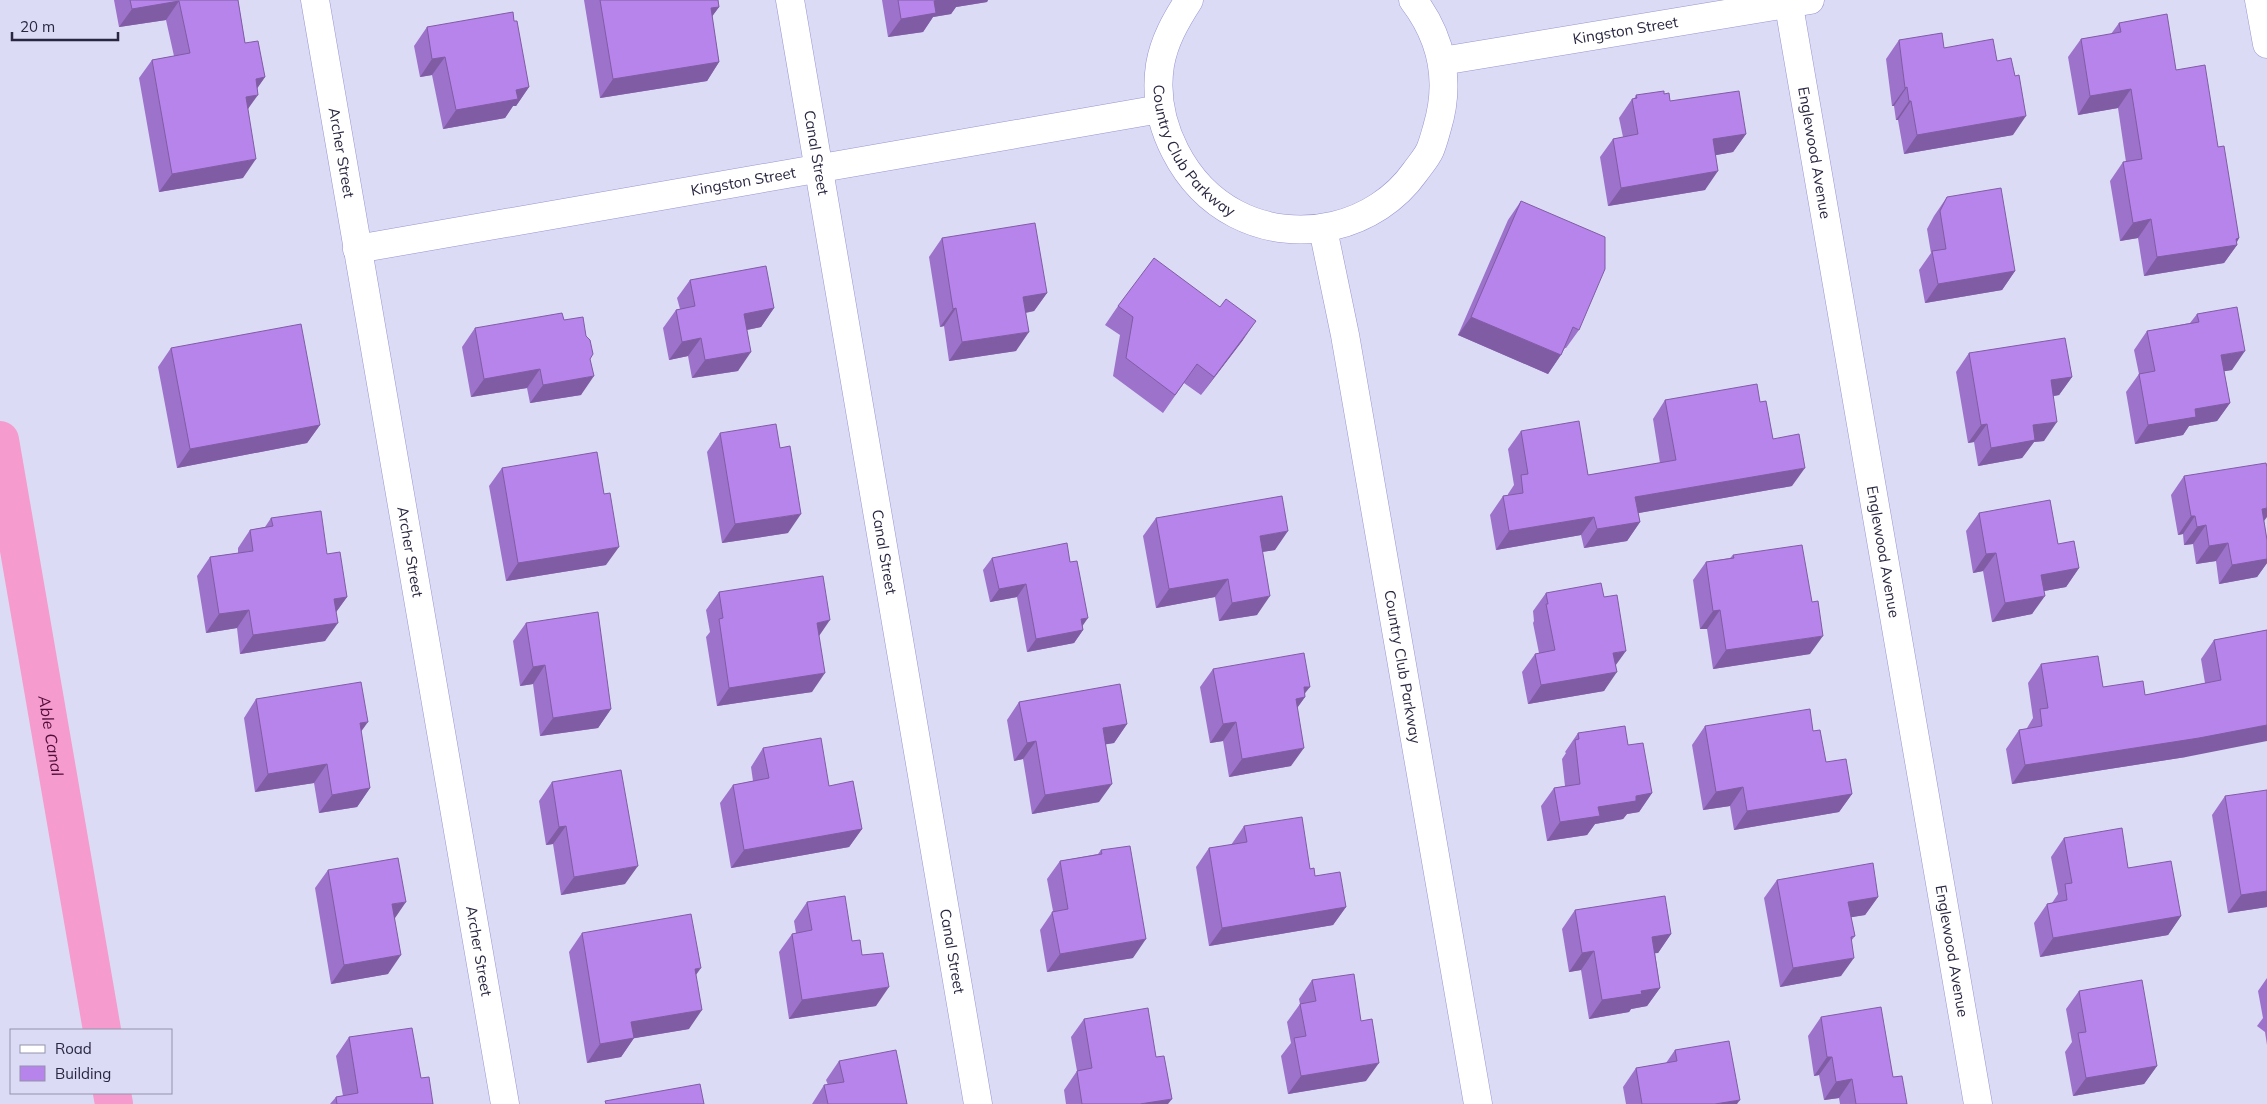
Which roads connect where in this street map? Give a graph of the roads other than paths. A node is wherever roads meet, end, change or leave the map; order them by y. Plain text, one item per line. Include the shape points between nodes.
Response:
1 (315, 0) edge
2 (790, 0) edge
3 (1189, 0) edge
4 (1413, 0) edge
5 (2259, 0) edge
6 (1795, 1) edge
7 (2267, 44) edge
8 (1442, 61) junction
9 (1160, 109) junction
10 (819, 169) junction
11 (1323, 229) junction
12 (357, 248) junction
13 (505, 1104) edge
14 (978, 1104) edge
15 (1478, 1104) edge
16 (1978, 1104) edge

1 - 12 street, Archer Street
2 - 10 street, Canal Street
3 - 9 street, Country Club Parkway via 1173,24 1160,65
4 - 8 street, Country Club Parkway via 1427,18
5 - 7 street
6 - 8 street, Kingston Street
6 - 16 street, Englewood Avenue
8 - 11 street, Country Club Parkway via 1443,107 1430,151 1403,188 1367,216
9 - 10 street, Kingston Street
9 - 11 street, Country Club Parkway via 1174,151 1200,188 1236,214 1279,229
10 - 12 street, Kingston Street
10 - 14 street, Canal Street
11 - 15 street, Country Club Parkway via 1345,335
12 - 13 street, Archer Street

